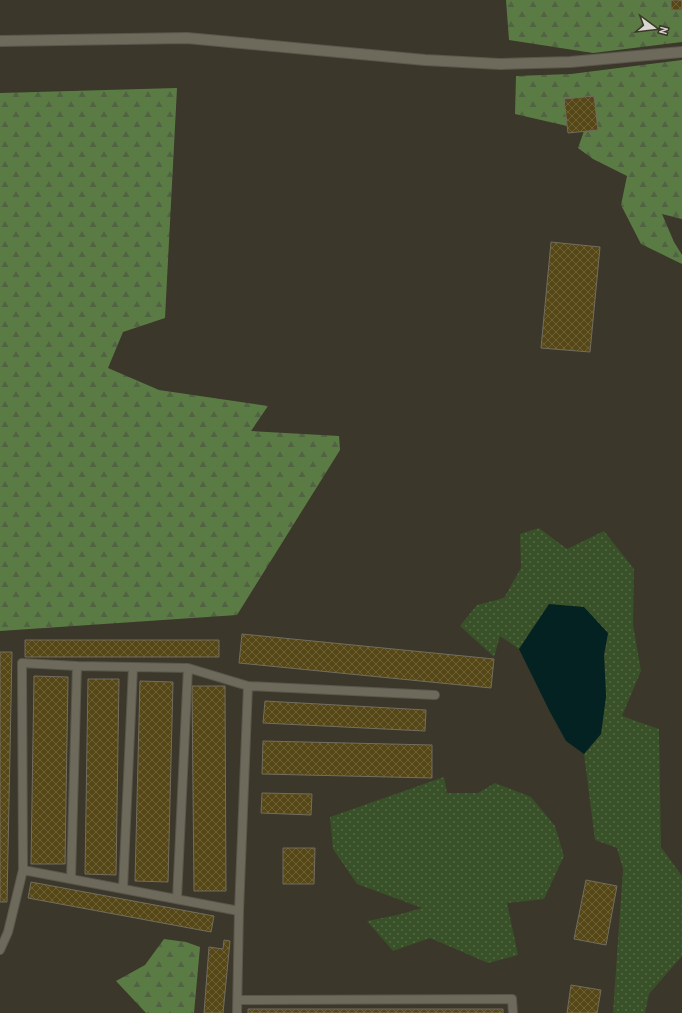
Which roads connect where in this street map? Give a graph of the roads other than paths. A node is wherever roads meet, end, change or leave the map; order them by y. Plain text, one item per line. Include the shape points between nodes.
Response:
1 (0, 41) edge
2 (682, 52) edge
3 (77, 666) junction
4 (133, 667) junction
5 (188, 668) junction
6 (248, 686) junction
7 (436, 695) dead end
8 (23, 870) junction
9 (71, 879) junction
10 (123, 889) junction
11 (177, 899) junction
12 (239, 911) junction
13 (0, 950) edge
14 (238, 1000) junction
15 (237, 1013) edge
16 (513, 1013) edge

1 - 2 street via 187,38 425,60 500,64 570,62
3 - 4 lane
3 - 8 lane via 22,663
3 - 9 lane
4 - 5 lane
4 - 10 lane
5 - 6 lane
5 - 11 lane
6 - 7 lane
6 - 12 lane
8 - 9 lane
8 - 13 lane via 8,932
9 - 10 lane
10 - 11 lane
11 - 12 lane
12 - 14 lane
14 - 15 lane
14 - 16 lane via 512,999

